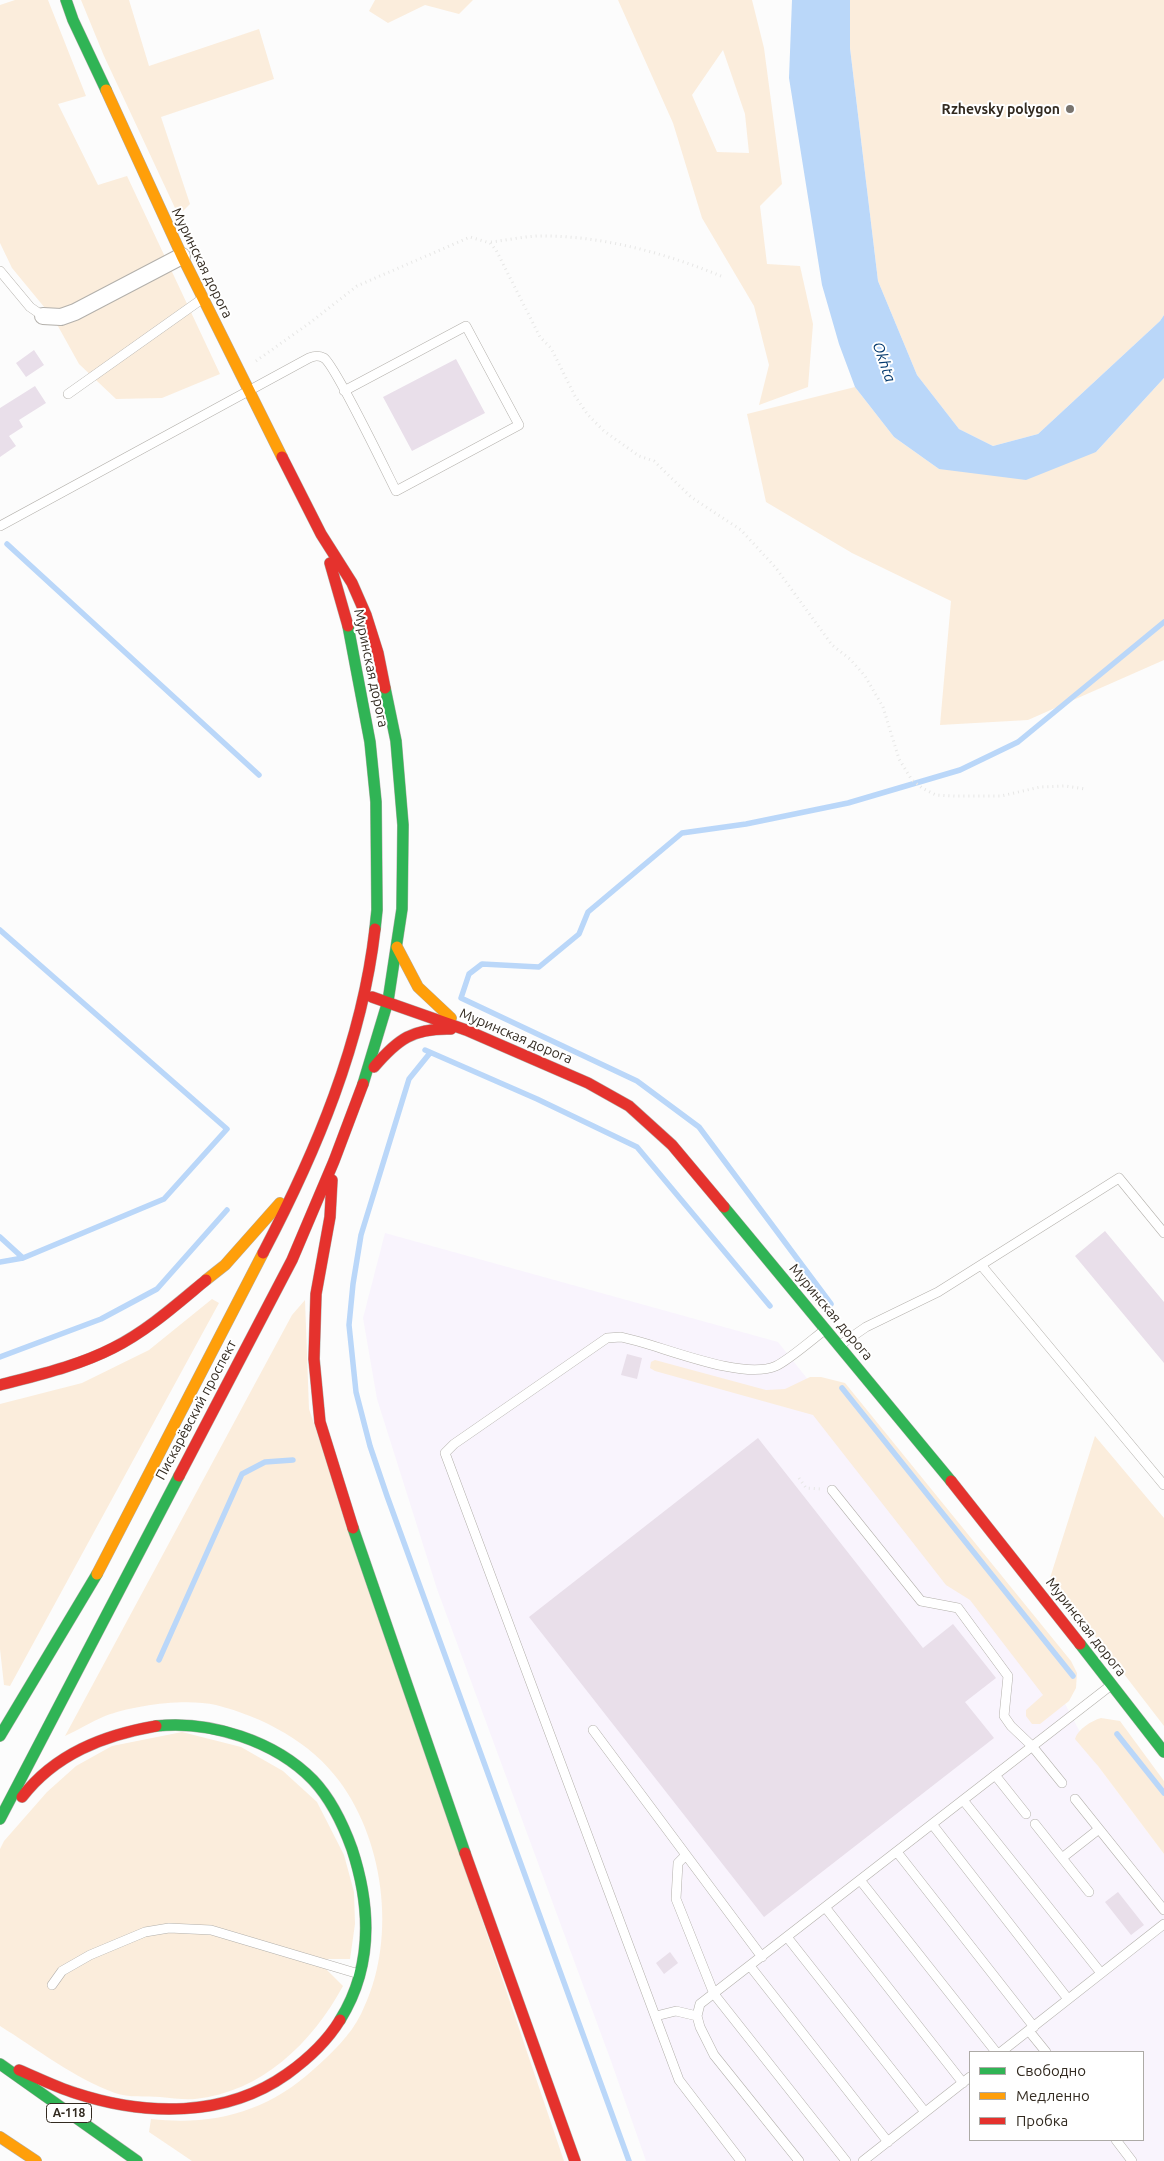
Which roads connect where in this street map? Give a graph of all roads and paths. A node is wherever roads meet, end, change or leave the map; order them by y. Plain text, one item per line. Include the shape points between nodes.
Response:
1 (66, 0) edge
2 (490, 242) junction
3 (182, 256) junction
4 (0, 271) edge
5 (720, 276) dead end
6 (202, 298) junction
7 (44, 316) joint
8 (239, 374) junction
9 (247, 390) junction
10 (344, 391) junction
11 (68, 394) dead end
12 (0, 526) edge
13 (321, 534) junction
14 (1085, 789) dead end
15 (397, 947) junction
16 (363, 995) junction
17 (388, 1002) junction
18 (466, 1030) junction
19 (366, 1076) junction
20 (334, 1162) junction
21 (298, 1186) junction
22 (1164, 1233) edge
23 (981, 1265) junction
24 (826, 1329) junction
25 (840, 1345) junction
26 (0, 1384) edge
27 (799, 1478) dead end
28 (1164, 1485) edge
29 (806, 1488) dead end
30 (832, 1490) dead end
31 (1112, 1684) junction
32 (592, 1730) dead end
33 (0, 1736) edge
34 (1032, 1746) junction
35 (1164, 1752) edge
36 (995, 1775) junction
37 (1062, 1783) dead end
38 (1075, 1799) dead end
39 (963, 1800) junction
40 (1026, 1814) dead end
41 (0, 1819) edge
42 (0, 1823) edge
43 (932, 1824) junction
44 (1035, 1824) dead end
45 (1099, 1829) junction
46 (897, 1852) junction
47 (686, 1855) junction
48 (1062, 1858) junction
49 (860, 1880) junction
50 (1089, 1892) dead end
51 (825, 1908) junction
52 (1164, 1910) edge
53 (1164, 1924) edge
54 (787, 1937) junction
55 (762, 1956) junction
56 (750, 1966) junction
57 (1102, 1973) junction
58 (362, 1975) junction
59 (52, 1985) dead end
60 (714, 1994) junction
61 (1068, 1999) junction
62 (656, 2016) junction
63 (698, 2016) junction
64 (1031, 2029) junction
65 (995, 2051) edge
66 (1002, 2051) edge
67 (1045, 2051) edge
68 (0, 2064) edge
69 (966, 2080) edge
70 (925, 2112) junction
71 (0, 2137) edge
72 (1117, 2141) edge
73 (888, 2142) junction
74 (31, 2159) edge
75 (137, 2161) edge
76 (575, 2161) edge
77 (741, 2161) edge
78 (798, 2161) edge
79 (846, 2161) edge
80 (863, 2161) edge
81 (1132, 2161) edge

1 - 3 main road, Муринская дорога
2 - 5 path via 547,236 605,241 688,262
2 - 8 path via 470,237 357,286
2 - 14 path via 540,337 550,348 588,416 639,456 654,461 691,497 741,530 764,553 832,645 865,676 883,707 899,759 912,780 936,794 955,796 1001,796 1040,787
3 - 6 main road, Муринская дорога
3 - 7 street via 75,312 61,317
4 - 7 lane via 30,307
6 - 8 main road, Муринская дорога
6 - 11 lane
8 - 9 main road, Муринская дорога
9 - 10 lane via 317,356 325,359
9 - 12 lane
9 - 13 main road, Муринская дорога
10 - 10 lane via 466,326 519,425 396,491
13 - 15 main road, Муринская дорога via 352,583 366,615 382,669 394,731 403,833 402,909
13 - 16 main road, Муринская дорога via 352,636 370,742 375,794 377,910
15 - 17 main road, Муринская дорога
15 - 18 main road via 409,975 427,998
16 - 17 main road, Муринская дорога
16 - 21 main road, Пискарёвский проспект via 334,1096
17 - 18 main road, Муринская дорога
17 - 19 main road, Пискарёвский проспект
18 - 19 main road via 434,1028 412,1032 393,1044
18 - 24 main road, Муринская дорога via 588,1083 629,1106 672,1145
19 - 20 main road, Пискарёвский проспект
20 - 41 main road, Пискарёвский проспект via 292,1260
20 - 76 main road via 330,1216 316,1294 314,1359 320,1422 344,1502 448,1805
21 - 26 main road via 225,1265 156,1321 113,1348 53,1371
21 - 33 main road, Пискарёвский проспект via 99,1570
22 - 23 lane via 1119,1178
23 - 25 lane via 938,1292 866,1327
23 - 28 lane
24 - 25 main road, Муринская дорога
24 - 62 lane via 776,1366 755,1370 733,1368 637,1341 607,1338 445,1453
25 - 31 main road, Муринская дорога
27 - 29 path
30 - 34 lane via 921,1601 958,1608 1008,1676 1004,1716
31 - 34 lane
31 - 35 main road, Муринская дорога
32 - 47 lane
34 - 36 lane
34 - 37 lane
36 - 39 lane
36 - 40 lane
38 - 45 lane
39 - 43 lane
39 - 57 lane
42 - 58 main road via 42,1773 99,1741 137,1728 182,1723 210,1726 244,1738 269,1749 312,1779 340,1819 356,1857 366,1896 368,1931
43 - 46 lane
43 - 61 lane
44 - 48 lane
45 - 48 lane
45 - 52 lane
46 - 49 lane
46 - 64 lane
47 - 55 lane
47 - 60 lane via 678,1863 676,1899
48 - 50 lane
49 - 51 lane
49 - 65 lane
51 - 54 lane
51 - 69 lane
53 - 57 lane
54 - 55 lane
54 - 70 lane
55 - 56 lane
56 - 60 lane
56 - 73 lane
57 - 61 lane
58 - 59 lane via 211,1930 169,1928 145,1932 90,1955 62,1971
58 - 68 main road via 348,2010 327,2041 294,2071 261,2090 229,2102 203,2108 122,2103 84,2095
60 - 63 lane via 700,2004
60 - 79 lane
61 - 64 lane
62 - 63 lane via 676,2011
62 - 77 lane via 679,2080
63 - 78 lane via 714,2055
64 - 66 lane
64 - 67 lane
68 - 75 main road, А-118
69 - 70 lane
70 - 73 lane
71 - 74 main road
72 - 81 lane
73 - 80 lane

